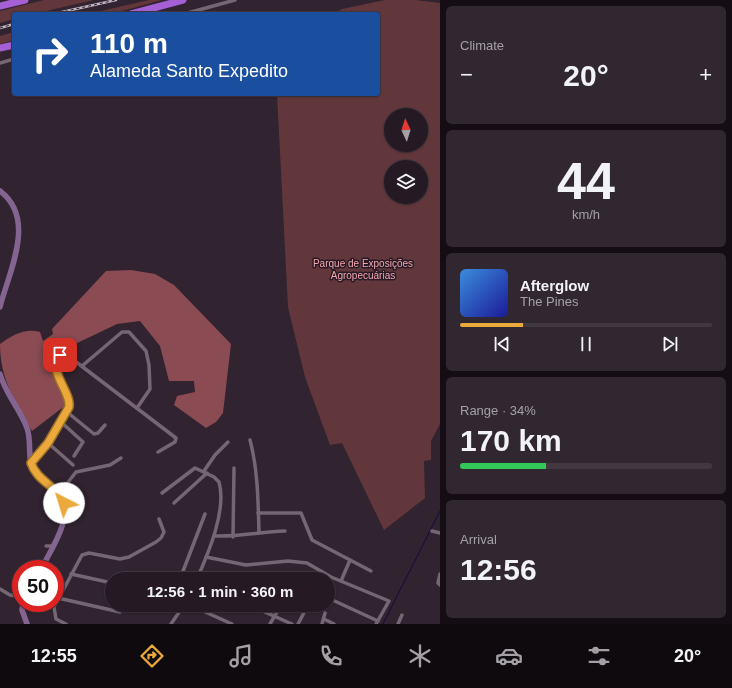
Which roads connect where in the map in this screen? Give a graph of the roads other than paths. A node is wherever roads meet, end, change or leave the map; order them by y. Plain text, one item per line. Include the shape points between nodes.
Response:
1 (16, 0) edge
2 (25, 0) edge
3 (183, 0) edge
4 (235, 0) edge
5 (3, 6) edge
6 (138, 12) edge
7 (191, 12) edge
8 (12, 45) edge
9 (0, 48) edge
10 (12, 59) edge
11 (0, 62) edge
12 (0, 191) edge
13 (1, 300) edge
14 (0, 307) edge
15 (82, 366) junction
16 (0, 374) edge
17 (137, 408) junction
18 (67, 412) junction
19 (61, 422) junction
20 (105, 425) dead end
21 (250, 440) dead end
22 (228, 442) dead end
23 (48, 443) junction
24 (158, 452) dead end
25 (74, 456) dead end
26 (121, 458) dead end
27 (31, 463) junction
28 (73, 465) dead end
29 (234, 468) dead end
30 (205, 472) junction
31 (162, 493) dead end
32 (58, 494) junction
33 (174, 503) dead end
34 (258, 513) junction
35 (205, 514) dead end
36 (58, 517) dead end
37 (65, 517) junction
38 (159, 518) dead end
39 (285, 530) dead end
40 (432, 531) dead end
41 (259, 532) junction
42 (440, 534) edge
43 (214, 536) junction
44 (232, 537) junction
45 (46, 546) dead end
46 (52, 546) junction
47 (206, 557) junction
48 (44, 560) edge
49 (350, 560) junction
50 (183, 572) edge
51 (200, 572) edge
52 (371, 572) dead end
53 (71, 574) junction
54 (440, 574) edge
55 (105, 581) edge
56 (341, 581) junction
57 (440, 585) edge
58 (64, 587) edge
59 (0, 589) edge
60 (12, 595) edge
61 (64, 599) edge
62 (335, 601) edge
63 (105, 609) edge
64 (23, 612) edge
65 (54, 612) edge
66 (179, 612) edge
67 (205, 612) edge
68 (264, 612) edge
69 (277, 612) edge
70 (304, 612) edge
71 (325, 613) dead end
72 (402, 615) dead end
73 (274, 617) junction
74 (324, 619) junction
75 (377, 622) edge
76 (27, 624) edge
77 (66, 624) edge
78 (171, 624) edge
79 (232, 624) edge
80 (270, 624) edge
81 (292, 624) edge
82 (298, 624) edge
83 (322, 624) edge
84 (334, 624) edge
85 (398, 624) edge

1 - 5 street
2 - 5 highway
3 - 6 highway
4 - 7 street
8 - 9 highway
10 - 11 street
12 - 13 main road via 7,197 16,213 20,231
13 - 14 main road
15 - 17 street
15 - 17 street via 122,332 129,332 146,351 149,366 150,389
15 - 18 street via 65,354 55,360 58,380 69,401
16 - 27 main road via 5,390 28,430
17 - 24 street via 176,438 175,442
18 - 19 street
18 - 20 street via 94,434
19 - 23 street
19 - 25 street via 83,442
21 - 34 street via 254,456
22 - 30 street via 215,455
23 - 27 street
23 - 28 street
26 - 32 street via 110,465 76,472
27 - 32 main road via 40,479
29 - 44 street
30 - 31 street via 194,468
30 - 33 street
30 - 43 street via 219,482 220,488 220,507
32 - 37 main road via 65,503
34 - 41 street
34 - 49 street via 301,513 312,540
35 - 50 street
36 - 37 street
37 - 46 main road
38 - 53 street via 164,532 156,542 125,558 89,553 82,555
39 - 41 street
40 - 42 street
41 - 44 street
43 - 44 street
43 - 47 street
45 - 46 street
46 - 48 main road
47 - 51 street
47 - 56 street via 246,565 299,562 311,565
49 - 52 street
49 - 56 street
53 - 55 street
53 - 58 street
54 - 57 street
56 - 75 street via 389,601
59 - 60 street
61 - 63 street
62 - 75 street
64 - 76 main road
65 - 77 street via 57,620
66 - 78 street
67 - 79 street
68 - 73 street
69 - 73 street
70 - 82 street
71 - 74 street
72 - 85 street
73 - 80 street
73 - 81 street
74 - 83 street
74 - 84 street

